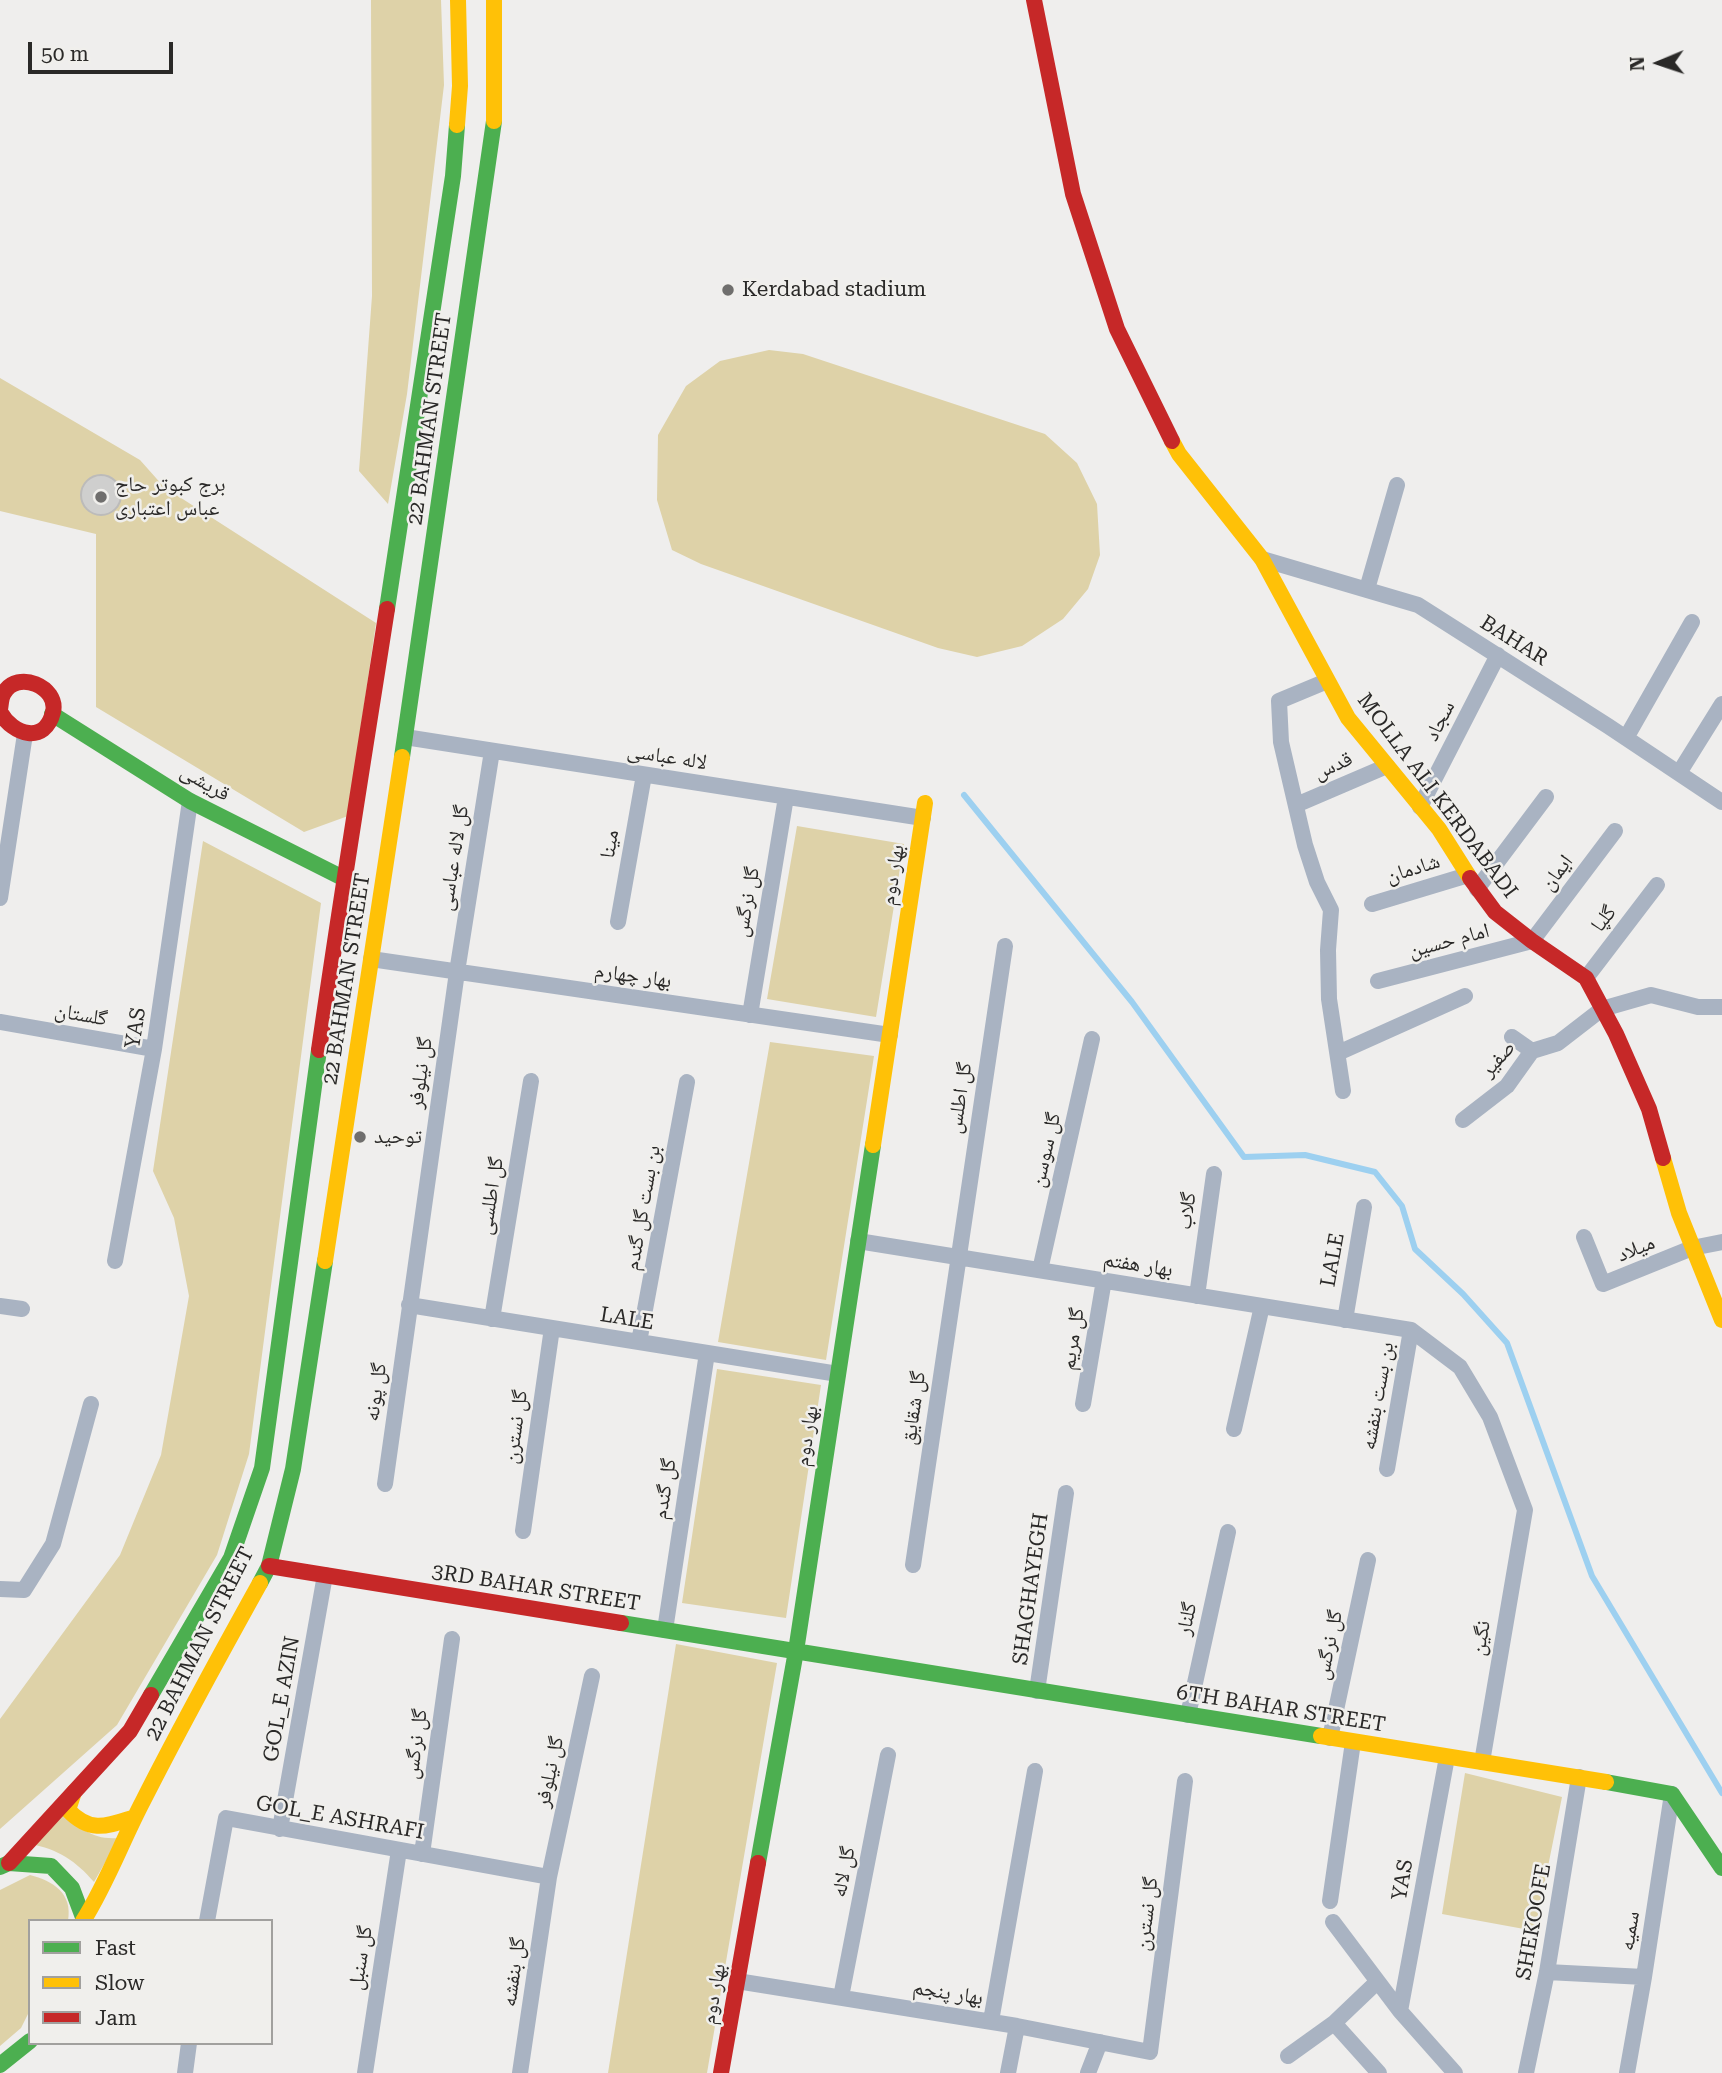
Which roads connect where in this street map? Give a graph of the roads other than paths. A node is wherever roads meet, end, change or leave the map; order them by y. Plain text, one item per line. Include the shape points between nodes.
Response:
1 (458, 0) edge
2 (494, 0) edge
3 (1034, 0) edge
4 (476, 107) junction
5 (1396, 485) dead end
6 (1262, 559) junction
7 (1367, 589) junction
8 (1692, 622) dead end
9 (1498, 655) junction
10 (1328, 681) junction
11 (3, 688) edge
12 (1722, 704) edge
13 (52, 714) junction
14 (1, 717) edge
15 (25, 734) junction
16 (405, 737) junction
17 (1626, 738) junction
18 (492, 751) junction
19 (1387, 766) junction
20 (1679, 773) junction
21 (644, 775) junction
22 (786, 797) junction
23 (1546, 797) dead end
24 (190, 801) junction
25 (1722, 802) edge
26 (1296, 805) junction
27 (1420, 807) junction
28 (924, 811) joint
29 (1615, 831) dead end
30 (1468, 875) junction
31 (342, 878) junction
32 (1657, 885) dead end
33 (1477, 889) junction
34 (0, 898) edge
35 (1372, 904) dead end
36 (618, 922) dead end
37 (1532, 941) junction
38 (1005, 946) dead end
39 (371, 959) junction
40 (457, 972) junction
41 (1586, 978) junction
42 (1378, 982) dead end
43 (1465, 996) dead end
44 (1722, 1007) edge
45 (1602, 1009) junction
46 (750, 1015) junction
47 (0, 1022) edge
48 (890, 1035) junction
49 (1512, 1037) dead end
50 (1092, 1039) dead end
51 (154, 1049) junction
52 (1532, 1051) junction
53 (1338, 1053) junction
54 (531, 1081) dead end
55 (687, 1082) dead end
56 (1343, 1091) dead end
57 (1463, 1120) dead end
58 (1214, 1174) dead end
59 (1364, 1207) dead end
60 (1584, 1237) dead end
61 (858, 1241) junction
62 (1722, 1242) edge
63 (1692, 1248) junction
64 (957, 1257) junction
65 (115, 1261) dead end
66 (1041, 1270) junction
67 (1104, 1280) junction
68 (1197, 1296) junction
69 (409, 1305) junction
70 (0, 1306) edge
71 (1262, 1306) junction
72 (22, 1309) dead end
73 (492, 1319) junction
74 (1345, 1320) junction
75 (1722, 1320) edge
76 (552, 1328) junction
77 (1411, 1330) junction
78 (639, 1342) junction
79 (707, 1353) junction
80 (838, 1374) junction
81 (91, 1404) dead end
82 (1083, 1404) dead end
83 (1234, 1429) dead end
84 (1387, 1469) dead end
85 (385, 1484) dead end
86 (1066, 1493) dead end
87 (523, 1531) dead end
88 (1228, 1532) dead end
89 (1368, 1560) dead end
90 (913, 1565) dead end
91 (269, 1566) junction
92 (325, 1575) junction
93 (0, 1589) edge
94 (666, 1630) junction
95 (452, 1639) dead end
96 (796, 1651) junction
97 (592, 1676) dead end
98 (1037, 1690) junction
99 (1188, 1715) junction
100 (1330, 1738) junction
101 (1353, 1742) junction
102 (888, 1755) dead end
103 (1447, 1757) junction
104 (1482, 1762) junction
105 (1035, 1771) dead end
106 (1579, 1777) junction
107 (1185, 1781) dead end
108 (74, 1792) junction
109 (1672, 1794) junction
110 (135, 1817) junction
111 (280, 1829) junction
112 (399, 1850) junction
113 (422, 1854) junction
114 (4, 1865) edge
115 (1722, 1868) edge
116 (549, 1877) junction
117 (1330, 1901) dead end
118 (83, 1919) edge
119 (84, 1919) edge
120 (207, 1919) edge
121 (1333, 1923) dead end
122 (1547, 1972) junction
123 (1644, 1977) junction
124 (737, 1980) junction
125 (1377, 1982) junction
126 (841, 1997) junction
127 (1400, 2011) junction
128 (991, 2021) junction
129 (1334, 2023) junction
130 (1017, 2026) junction
131 (1100, 2042) junction
132 (28, 2044) edge
133 (29, 2045) edge
134 (189, 2045) edge
135 (1150, 2052) joint
136 (1288, 2056) dead end
137 (0, 2065) edge
138 (16, 2073) edge
139 (185, 2073) edge
140 (365, 2073) edge
141 (520, 2073) edge
142 (721, 2073) edge
143 (1009, 2073) edge
144 (1088, 2073) edge
145 (1379, 2073) edge
146 (1455, 2073) edge
147 (1526, 2073) edge
148 (1627, 2073) edge

1 - 4 main road, 22 BAHMAN STREET
2 - 4 main road, 22 BAHMAN STREET
3 - 6 main road, MOLLA ALI KERDABADI via 1073,194 1117,329 1180,454
4 - 16 main road, 22 BAHMAN STREET via 494,129
4 - 31 main road, 22 BAHMAN STREET via 451,190
5 - 7 street
6 - 7 street, BAHAR
6 - 10 main road, MOLLA ALI KERDABADI
7 - 9 street, BAHAR via 1418,605
8 - 17 street
9 - 17 street, BAHAR
9 - 27 street, سجاد
10 - 19 main road, MOLLA ALI KERDABADI via 1348,718
10 - 26 street via 1279,701 1281,742
11 - 13 main road via 27,680 38,683 52,702
11 - 14 main road
12 - 20 street
13 - 15 main road via 47,724
13 - 24 main road, قریشی
14 - 15 main road via 14,731
15 - 34 street
16 - 18 street, لاله عباسی
16 - 39 main road, 22 BAHMAN STREET
17 - 20 street, BAHAR
18 - 21 street, لاله عباسی
18 - 40 street, گل لاله عباسی
19 - 26 street, قدس
19 - 27 main road, MOLLA ALI KERDABADI
20 - 25 street, BAHAR
21 - 22 street, لاله عباسی
21 - 36 street, مینا
22 - 28 street, لاله عباسی
22 - 46 street, گل نرگس
23 - 33 street
24 - 31 main road, قریشی
24 - 51 street, YAS
26 - 53 street via 1309,857 1331,910 1329,999
27 - 30 main road, MOLLA ALI KERDABADI
28 - 48 main road, بهار دوم
29 - 37 street, ایمان
30 - 33 main road, MOLLA ALI KERDABADI
30 - 35 street, شادمان
31 - 108 main road, 22 BAHMAN STREET via 262,1468 231,1558 130,1731
32 - 41 street, گلپا
33 - 37 main road, MOLLA ALI KERDABADI via 1495,912
37 - 41 main road, MOLLA ALI KERDABADI
37 - 42 street, امام حسین
38 - 64 street, گل اطلس
39 - 40 street, بهار چهارم
39 - 91 main road, 22 BAHMAN STREET via 293,1469
40 - 46 street, بهار چهارم
40 - 69 street, گل نیلوفر
41 - 45 main road, MOLLA ALI KERDABADI
43 - 53 street
44 - 45 street via 1698,1007 1651,995
45 - 52 street, صفیر via 1558,1043
45 - 63 main road, MOLLA ALI KERDABADI via 1649,1109
46 - 48 street, بهار چهارم
47 - 51 street, گلستان
48 - 61 main road, بهار دوم
49 - 52 street
50 - 66 street, گل سوسن
51 - 65 street, YAS
52 - 57 street, صفیر via 1507,1086
53 - 56 street
54 - 73 street, گل اطلسی
55 - 78 street, بن بست گل گندم
58 - 68 street, گلاب
59 - 74 street, LALE
60 - 63 street, میلاد via 1603,1284
61 - 64 street, بهار هفتم
61 - 80 main road, بهار دوم
62 - 63 street
63 - 75 main road, MOLLA ALI KERDABADI
64 - 66 street, بهار هفتم
64 - 90 street, گل شقایق
66 - 67 street, بهار هفتم
67 - 68 street, بهار هفتم
67 - 82 street, گل مریم
68 - 71 street, بهار هفتم
69 - 73 street, LALE
69 - 85 street, گل پونه
70 - 72 street
71 - 74 street, بهار هفتم
71 - 83 street
73 - 76 street, LALE
74 - 77 street, بهار هفتم
76 - 78 street, LALE
76 - 87 street, گل نسترن
77 - 84 street, بن بست بنفشه
77 - 104 street, نگین via 1460,1367 1490,1417 1525,1510
78 - 79 street, LALE
79 - 80 street, LALE
79 - 94 street, گل گندم
80 - 96 main road, بهار دوم
81 - 93 street via 53,1544 24,1590
86 - 98 street, SHAGHAYEGH
88 - 99 street, گلنار
89 - 100 street, گل نرگس
91 - 92 main road, 3RD BAHAR STREET
91 - 110 main road, 22 BAHMAN STREET
92 - 94 main road, 3RD BAHAR STREET
92 - 111 street, GOL_E AZIN
94 - 96 main road, 3RD BAHAR STREET
95 - 113 street, گل نرگس
96 - 98 main road, 6TH BAHAR STREET
96 - 124 main road, بهار دوم
97 - 116 street, گل نیلوفر
98 - 99 main road, 6TH BAHAR STREET
99 - 100 main road, 6TH BAHAR STREET
100 - 101 main road, 6TH BAHAR STREET
101 - 103 main road, 6TH BAHAR STREET
101 - 117 street
102 - 126 street, گل لاله
103 - 104 main road, 6TH BAHAR STREET
103 - 127 street, YAS
104 - 106 main road, 6TH BAHAR STREET
105 - 128 street
106 - 109 main road, 6TH BAHAR STREET
106 - 122 street, SHEKOOFE
107 - 135 street, گل نسترن
108 - 110 main road via 68,1810 89,1826 105,1827
108 - 114 main road, 22 BAHMAN STREET
109 - 115 main road
109 - 123 street, سمیه
110 - 119 main road, 22 BAHMAN STREET
111 - 112 street, GOL_E ASHRAFI
111 - 120 street, GOL_E ASHRAFI via 226,1818
112 - 113 street, GOL_E ASHRAFI
112 - 140 street, گل سنبل
113 - 116 street, GOL_E ASHRAFI
114 - 118 main road via 51,1866 72,1888
116 - 141 street, گل بنفشه
121 - 125 street
122 - 123 street
122 - 147 street, SHEKOOFE
123 - 148 street, سمیه
124 - 126 street, بهار پنجم
124 - 142 main road, بهار دوم
125 - 127 street
125 - 129 street
126 - 128 street, بهار پنجم
127 - 146 street
128 - 130 street, بهار پنجم
129 - 136 street
129 - 145 street
130 - 131 street, بهار پنجم
130 - 143 street
131 - 135 street, بهار پنجم
131 - 144 street
132 - 137 main road
133 - 138 main road
134 - 139 street

